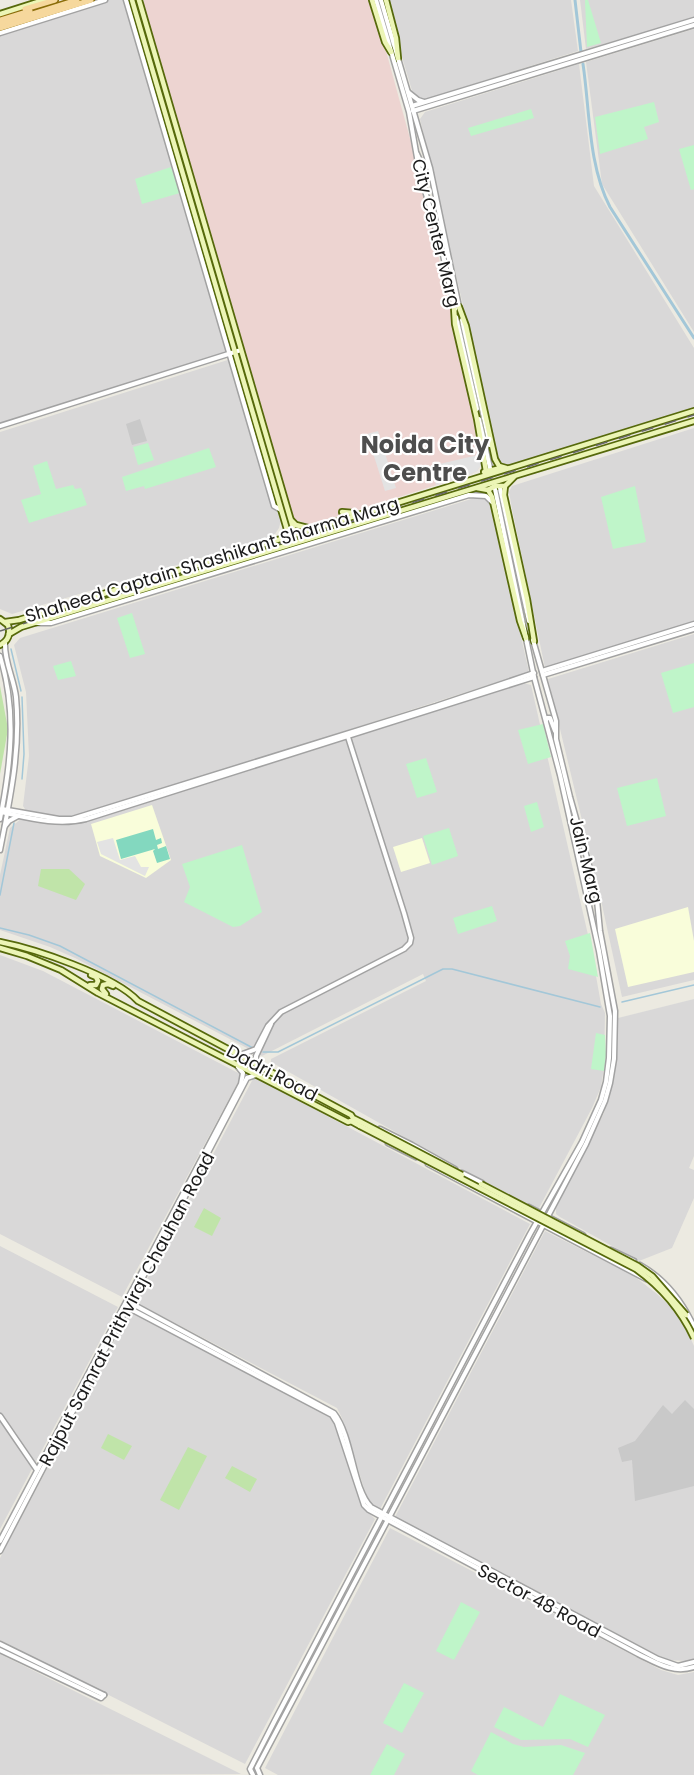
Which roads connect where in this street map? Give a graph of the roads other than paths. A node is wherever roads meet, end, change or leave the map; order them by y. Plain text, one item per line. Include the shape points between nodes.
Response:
1 (44, 0) edge
2 (55, 0) edge
3 (66, 0) edge
4 (77, 0) edge
5 (91, 0) edge
6 (105, 0) edge
7 (129, 0) edge
8 (374, 0) edge
9 (381, 0) edge
10 (386, 0) edge
11 (140, 1) edge
12 (694, 20) edge
13 (0, 23) edge
14 (694, 25) edge
15 (391, 52) joint
16 (398, 58) junction
17 (407, 92) junction
18 (427, 102) junction
19 (412, 109) junction
20 (416, 153) junction
21 (428, 161) junction
22 (420, 174) junction
23 (433, 183) junction
24 (457, 307) junction
25 (241, 350) junction
26 (233, 353) junction
27 (694, 411) edge
28 (682, 415) junction
29 (694, 421) edge
30 (686, 423) junction
31 (0, 426) edge
32 (618, 435) junction
33 (621, 444) junction
34 (586, 445) junction
35 (587, 454) junction
36 (501, 468) junction
37 (490, 469) junction
38 (508, 469) junction
39 (515, 475) junction
40 (478, 477) junction
41 (474, 487) junction
42 (500, 488) junction
43 (488, 490) junction
44 (494, 505) junction
45 (374, 510) junction
46 (342, 512) dead end
47 (291, 519) junction
48 (284, 521) junction
49 (314, 528) junction
50 (271, 541) junction
51 (107, 592) junction
52 (111, 601) junction
53 (1, 620) edge
54 (37, 623) junction
55 (694, 624) edge
56 (694, 629) edge
57 (672, 633) junction
58 (9, 634) junction
59 (526, 638) junction
60 (534, 640) joint
61 (2, 644) edge
62 (0, 656) edge
63 (542, 673) junction
64 (534, 675) junction
65 (546, 721) junction
66 (556, 732) junction
67 (348, 737) junction
68 (10, 796) junction
69 (2, 810) edge
70 (7, 812) junction
71 (19, 814) junction
72 (0, 819) edge
73 (4, 828) junction
74 (0, 850) edge
75 (581, 868) junction
76 (593, 877) junction
77 (1, 942) edge
78 (0, 948) edge
79 (602, 956) junction
80 (78, 968) junction
81 (72, 976) junction
82 (138, 1000) junction
83 (118, 1002) junction
84 (271, 1023) junction
85 (239, 1055) junction
86 (234, 1064) junction
87 (256, 1064) junction
88 (260, 1076) junction
89 (289, 1082) junction
90 (285, 1089) junction
91 (351, 1115) junction
92 (348, 1122) junction
93 (361, 1124) junction
94 (405, 1141) junction
95 (401, 1150) junction
96 (520, 1202) junction
97 (516, 1210) junction
98 (542, 1213) junction
99 (548, 1216) junction
100 (538, 1221) junction
101 (544, 1224) junction
102 (610, 1249) junction
103 (605, 1257) junction
104 (645, 1268) junction
105 (636, 1273) junction
106 (128, 1305) junction
107 (694, 1329) edge
108 (694, 1338) edge
109 (694, 1344) edge
110 (0, 1416) edge
111 (37, 1470) junction
112 (383, 1516) junction
113 (388, 1519) junction
114 (0, 1541) edge
115 (0, 1551) edge
116 (456, 1555) junction
117 (0, 1644) edge
118 (0, 1650) edge
119 (694, 1662) edge
120 (694, 1667) edge
121 (254, 1773) edge

1 - 13 main road
2 - 13 main road
3 - 13 main road
4 - 13 main road
5 - 13 main road
6 - 13 street
7 - 26 street
7 - 26 main road via 134,6
8 - 15 main road
9 - 16 street, City Center Marg
10 - 16 main road
11 - 25 main road
12 - 18 street
14 - 19 street
15 - 20 street, City Center Marg via 409,112
16 - 17 street, City Center Marg
17 - 18 street
17 - 19 street, City Center Marg
18 - 19 street
19 - 21 street, City Center Marg
20 - 21 street via 422,165
20 - 22 street, City Center Marg
21 - 23 street, City Center Marg
22 - 23 street via 427,171
22 - 24 street, City Center Marg
23 - 24 street, City Center Marg
24 - 36 main road via 466,326 495,459
24 - 37 street, City Center Marg
24 - 37 main road via 455,324
25 - 26 street
25 - 47 main road
26 - 31 street
26 - 48 main road
27 - 28 main road, Shaheed Captain Shashikant Sharma Marg
28 - 30 main road via 688,416
28 - 32 main road, Shaheed Captain Shashikant Sharma Marg
29 - 30 main road, Shaheed Captain Shashikant Sharma Marg
30 - 33 main road, Shaheed Captain Shashikant Sharma Marg
32 - 33 main road via 609,443
32 - 34 main road, Shaheed Captain Shashikant Sharma Marg
33 - 35 main road, Shaheed Captain Shashikant Sharma Marg
34 - 35 main road via 604,444
34 - 38 main road, Shaheed Captain Shashikant Sharma Marg
35 - 39 main road, Shaheed Captain Shashikant Sharma Marg
36 - 37 main road
36 - 38 main road
37 - 40 main road
38 - 40 main road, Shaheed Captain Shashikant Sharma Marg
39 - 41 main road, Shaheed Captain Shashikant Sharma Marg
39 - 42 main road
40 - 45 main road, Shaheed Captain Shashikant Sharma Marg
41 - 43 main road
41 - 52 main road, Shaheed Captain Shashikant Sharma Marg
42 - 43 main road
42 - 59 street, Jain Marg
42 - 60 main road
43 - 44 main road
44 - 54 street via 486,496 469,495 51,623
44 - 59 main road
45 - 46 main road
45 - 49 main road, Shaheed Captain Shashikant Sharma Marg
47 - 48 main road via 294,531 288,533
47 - 49 main road via 302,528
48 - 50 main road via 281,532
49 - 50 main road, Shaheed Captain Shashikant Sharma Marg
50 - 51 main road, Shaheed Captain Shashikant Sharma Marg
51 - 52 main road via 103,598
51 - 53 main road, Shaheed Captain Shashikant Sharma Marg via 19,620
52 - 54 main road, Shaheed Captain Shashikant Sharma Marg
53 - 58 main road
54 - 58 main road, Shaheed Captain Shashikant Sharma Marg
55 - 57 street
56 - 57 street
57 - 63 street
58 - 61 main road
59 - 64 street, Jain Marg
60 - 63 street, Jain Marg
61 - 68 street via 16,699 16,756
62 - 69 street via 12,729
63 - 66 street, Jain Marg
64 - 65 street, Jain Marg
64 - 67 street
64 - 71 street via 72,819
65 - 66 street via 550,718
65 - 75 street, Jain Marg
66 - 76 street, Jain Marg
67 - 71 street via 73,822
67 - 84 street via 410,943 281,1012
68 - 70 street
68 - 71 street
69 - 70 street
69 - 72 street
70 - 71 street
70 - 73 street
71 - 73 street
73 - 74 street
75 - 76 street via 587,880
75 - 79 street, Jain Marg
76 - 79 street, Jain Marg
77 - 80 main road, Dadri Road
78 - 81 main road, Dadri Road
79 - 98 street, Jain Marg via 610,1016 606,1083 582,1142
79 - 99 street, Jain Marg via 616,1031 610,1084 594,1127
80 - 81 main road via 96,977 98,983 91,985
80 - 82 main road, Dadri Road via 99,975
81 - 83 main road, Dadri Road
82 - 83 main road via 103,985 103,992
82 - 85 main road, Dadri Road
83 - 86 main road, Dadri Road
84 - 85 street via 254,1051
84 - 87 street
85 - 87 main road, Dadri Road
86 - 88 main road, Dadri Road
86 - 106 street, Rajput Samrat Prithviraj Chauhan Road via 242,1070 243,1078
87 - 89 main road, Dadri Road
88 - 90 main road, Dadri Road
88 - 106 street, Rajput Samrat Prithviraj Chauhan Road via 247,1078
89 - 90 main road
89 - 91 main road, Dadri Road
90 - 92 main road, Dadri Road
91 - 93 main road
91 - 94 street, Dadri Road
92 - 93 main road
92 - 95 street, Dadri Road
93 - 107 main road, bridge via 638,1266 679,1305
93 - 108 main road, bridge via 636,1269 668,1297
94 - 95 street
94 - 96 street, Dadri Road
95 - 97 street, Dadri Road
96 - 97 street
96 - 98 street, Dadri Road
97 - 100 street, Dadri Road
98 - 99 street, Dadri Road
98 - 100 street, Jain Marg
99 - 101 street, Jain Marg
99 - 102 street
100 - 101 street, Dadri Road
100 - 112 street, Jain Marg
101 - 103 street
101 - 113 street, Jain Marg
102 - 103 main road
102 - 104 street
103 - 105 street
104 - 105 main road via 644,1274
104 - 107 street via 668,1286
105 - 109 street via 649,1281 680,1314
106 - 111 street, Rajput Samrat Prithviraj Chauhan Road
106 - 112 street, Sector 48 Road via 332,1415 364,1505
106 - 115 street, Rajput Samrat Prithviraj Chauhan Road
110 - 111 street
111 - 114 street, Rajput Samrat Prithviraj Chauhan Road
112 - 113 street, Sector 48 Road
112 - 121 street, Jain Marg via 274,1722
113 - 116 street, Sector 48 Road
113 - 121 street, Jain Marg
116 - 119 street, Sector 48 Road via 658,1659 678,1666
116 - 120 street, Sector 48 Road via 660,1664 677,1670
117 - 118 street via 104,1695 101,1698

